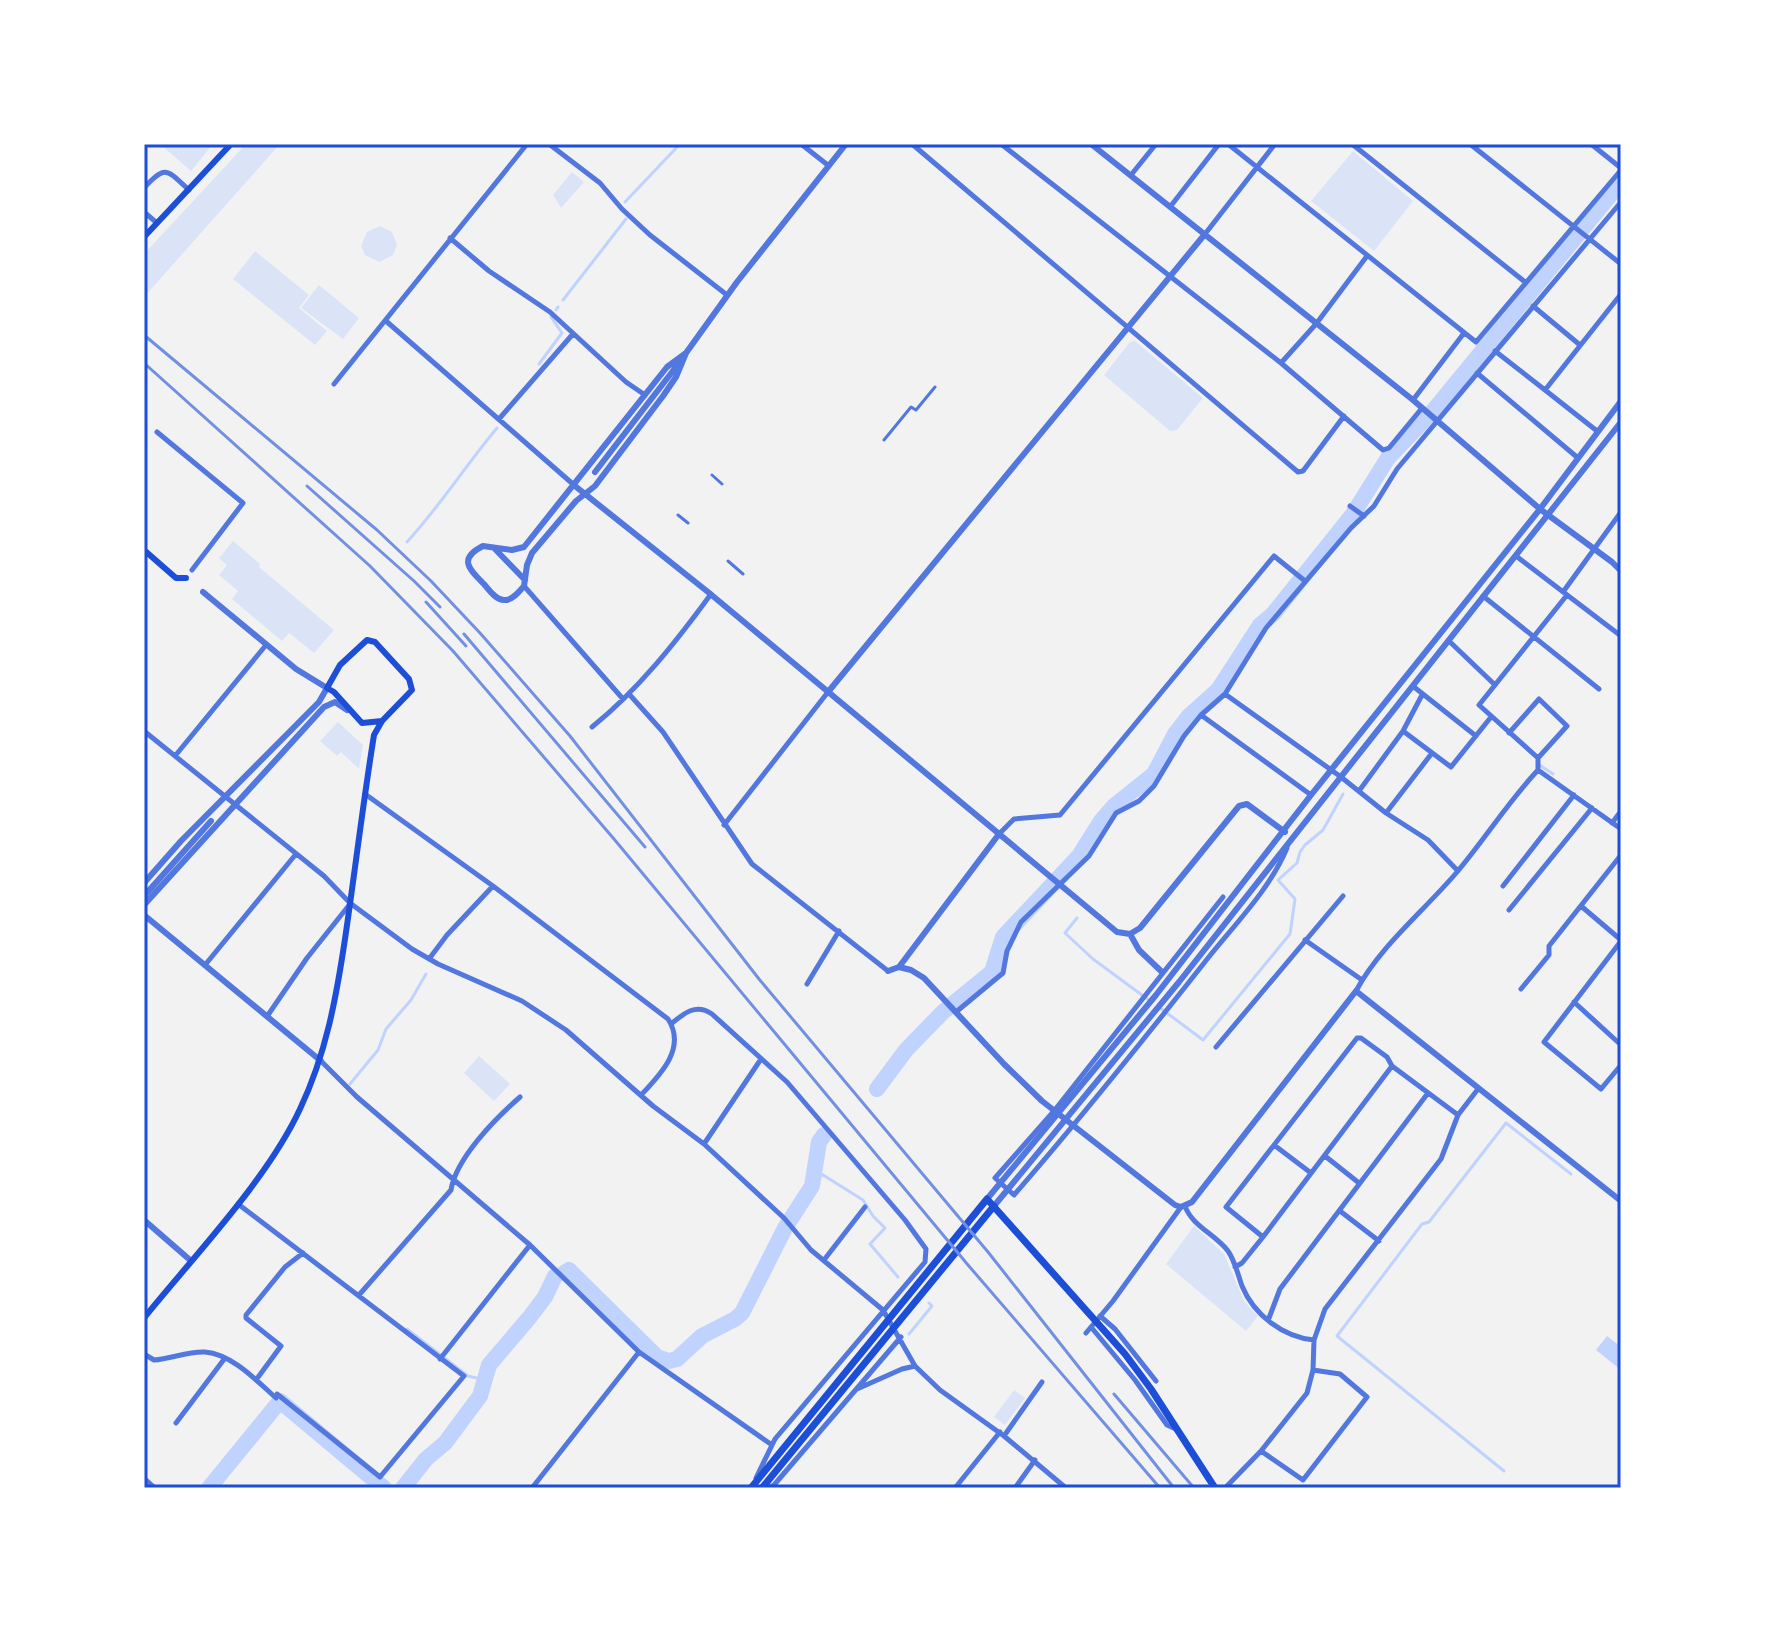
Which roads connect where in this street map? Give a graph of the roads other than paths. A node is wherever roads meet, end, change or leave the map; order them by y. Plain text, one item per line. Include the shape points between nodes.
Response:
1 (231, 144) edge
2 (527, 144) edge
3 (549, 144) edge
4 (801, 144) edge
5 (846, 144) edge
6 (912, 144) edge
7 (1001, 144) edge
8 (1017, 144) edge
9 (1091, 144) edge
10 (1156, 144) edge
11 (1219, 144) edge
12 (1228, 144) edge
13 (1275, 144) edge
14 (1352, 144) edge
15 (1470, 144) edge
16 (1591, 144) edge
17 (1011, 151) junction
18 (829, 166) junction
19 (1256, 167) junction
20 (1621, 169) edge
21 (1131, 175) junction
22 (144, 188) edge
23 (189, 190) junction
24 (1621, 202) edge
25 (1170, 207) junction
26 (144, 212) edge
27 (158, 224) junction
28 (1573, 227) junction
29 (1205, 234) junction
30 (144, 237) edge
31 (450, 238) junction
32 (1590, 240) junction
33 (1367, 256) junction
34 (1621, 264) edge
35 (1171, 276) junction
36 (1525, 282) junction
37 (1621, 294) edge
38 (727, 295) junction
39 (1533, 306) junction
40 (386, 321) junction
41 (1316, 324) junction
42 (1128, 328) junction
43 (1464, 333) junction
44 (572, 335) junction
45 (1580, 345) junction
46 (1495, 351) junction
47 (686, 353) junction
48 (1281, 363) junction
49 (1477, 373) junction
50 (334, 384) dead end
51 (935, 387) dead end
52 (1545, 390) junction
53 (645, 395) junction
54 (1413, 400) junction
55 (1621, 401) edge
56 (1422, 408) junction
57 (1344, 416) junction
58 (499, 419) junction
59 (1438, 421) junction
60 (1621, 422) edge
61 (1597, 431) junction
62 (157, 432) dead end
63 (884, 440) dead end
64 (1578, 458) junction
65 (595, 472) dead end
66 (712, 475) dead end
67 (722, 484) dead end
68 (575, 486) junction
69 (585, 494) junction
70 (1350, 506) dead end
71 (1540, 509) junction
72 (1621, 512) edge
73 (678, 515) dead end
74 (1548, 515) junction
75 (1364, 516) junction
76 (688, 523) dead end
77 (494, 548) junction
78 (1593, 548) junction
79 (144, 550) edge
80 (1515, 555) junction
81 (728, 561) dead end
82 (192, 570) dead end
83 (1621, 571) edge
84 (743, 574) dead end
85 (186, 578) dead end
86 (1305, 581) junction
87 (525, 583) junction
88 (203, 592) dead end
89 (711, 594) junction
90 (1565, 594) junction
91 (1483, 596) junction
92 (1533, 635) junction
93 (1621, 636) edge
94 (1449, 641) junction
95 (266, 645) junction
96 (1494, 684) junction
97 (1414, 687) junction
98 (327, 688) junction
99 (1599, 689) dead end
100 (828, 692) junction
101 (629, 694) junction
102 (1225, 694) junction
103 (1422, 695) junction
104 (623, 699) junction
105 (351, 712) junction
106 (1201, 715) junction
107 (1491, 717) junction
108 (382, 721) junction
109 (592, 727) dead end
110 (144, 731) edge
111 (1403, 731) junction
112 (1509, 733) junction
113 (1476, 736) junction
114 (1432, 753) junction
115 (175, 756) junction
116 (1538, 758) junction
117 (1538, 770) junction
118 (1330, 771) junction
119 (1341, 777) junction
120 (1359, 791) junction
121 (365, 794) junction
122 (1311, 795) junction
123 (1574, 795) junction
124 (224, 796) junction
125 (236, 805) junction
126 (1592, 808) junction
127 (1621, 811) edge
128 (1386, 813) junction
129 (211, 821) dead end
130 (1612, 823) junction
131 (724, 825) junction
132 (1621, 829) edge
133 (1285, 831) junction
134 (999, 834) junction
135 (1292, 836) junction
136 (296, 854) junction
137 (1621, 855) edge
138 (1458, 871) junction
139 (144, 883) edge
140 (1060, 884) junction
141 (493, 886) junction
142 (1503, 886) dead end
143 (144, 896) edge
144 (1343, 896) dead end
145 (1223, 897) dead end
146 (350, 903) junction
147 (144, 905) edge
148 (1581, 906) junction
149 (1509, 910) dead end
150 (144, 915) edge
151 (839, 931) junction
152 (1130, 934) junction
153 (1305, 940) junction
154 (1621, 940) edge
155 (429, 959) junction
156 (205, 965) junction
157 (899, 967) junction
158 (888, 971) joint
159 (1162, 972) junction
160 (1362, 980) junction
161 (807, 984) dead end
162 (1521, 989) dead end
163 (1356, 991) junction
164 (1574, 1002) junction
165 (955, 1011) junction
166 (268, 1015) junction
167 (671, 1024) junction
168 (1621, 1045) edge
169 (1216, 1047) dead end
170 (321, 1061) junction
171 (759, 1062) dead end
172 (1621, 1065) edge
173 (1392, 1066) junction
174 (1478, 1089) junction
175 (1428, 1093) junction
176 (641, 1095) junction
177 (520, 1097) dead end
178 (1054, 1111) junction
179 (1458, 1115) junction
180 (1073, 1127) junction
181 (704, 1144) junction
182 (1273, 1144) junction
183 (1325, 1156) junction
184 (1311, 1173) junction
185 (452, 1180) junction
186 (1359, 1183) junction
187 (987, 1199) junction
188 (1621, 1201) edge
189 (237, 1203) junction
190 (994, 1206) junction
191 (865, 1207) dead end
192 (1183, 1207) junction
193 (1340, 1211) junction
194 (144, 1220) edge
195 (1263, 1237) junction
196 (1379, 1241) junction
197 (530, 1245) junction
198 (303, 1253) junction
199 (190, 1260) junction
200 (824, 1260) junction
201 (1235, 1267) junction
202 (359, 1295) junction
203 (883, 1310) junction
204 (1100, 1316) junction
205 (144, 1318) edge
206 (1269, 1318) junction
207 (1091, 1327) junction
208 (1086, 1333) dead end
209 (901, 1337) junction
210 (1314, 1340) junction
211 (639, 1352) junction
212 (147, 1356) edge
213 (225, 1358) junction
214 (440, 1359) junction
215 (144, 1364) edge
216 (915, 1366) junction
217 (1313, 1370) junction
218 (256, 1380) junction
219 (1156, 1381) dead end
220 (1042, 1382) dead end
221 (857, 1389) junction
222 (176, 1423) dead end
223 (1179, 1430) junction
224 (1002, 1434) junction
225 (772, 1445) junction
226 (1261, 1451) junction
227 (1035, 1460) junction
228 (144, 1479) edge
229 (758, 1487) edge
230 (154, 1488) edge
231 (532, 1488) edge
232 (955, 1488) edge
233 (1015, 1488) edge
234 (1066, 1488) edge
235 (1215, 1488) edge
236 (1225, 1488) edge

1 - 23 main road
2 - 31 street
3 - 38 street via 600,183 650,235
4 - 18 street
5 - 18 street
6 - 42 street
7 - 17 street
8 - 17 street
9 - 21 street
10 - 21 street
11 - 25 street
12 - 19 street
13 - 19 street
14 - 36 street
15 - 28 street
16 - 20 street
17 - 35 street
18 - 38 street
19 - 29 street
19 - 33 street
20 - 28 street
21 - 25 street
22 - 23 street via 163,171
23 - 27 main road
24 - 32 street
25 - 29 street
26 - 27 street
27 - 30 main road
28 - 32 street
28 - 36 street
29 - 35 street
29 - 41 street
31 - 40 street
31 - 44 street via 550,312
32 - 34 street
32 - 39 street
33 - 41 street
33 - 43 street
35 - 42 street
35 - 48 street
36 - 43 street via 1476,342
37 - 45 street
38 - 47 street
39 - 45 street
39 - 46 street
40 - 50 street
40 - 58 street
41 - 48 street
41 - 54 street
42 - 57 street via 1298,472
42 - 100 street
43 - 54 street
44 - 53 street
44 - 58 street
45 - 52 street
46 - 49 street
46 - 52 street
47 - 53 street
47 - 65 street
47 - 69 street via 663,396
48 - 57 street
49 - 59 street
49 - 64 street
51 - 63 street
52 - 61 street
53 - 68 street
54 - 56 street
55 - 61 street
56 - 57 street via 1383,450
56 - 59 street
58 - 68 street
59 - 71 street
59 - 75 street
60 - 74 street
61 - 64 street
62 - 82 street via 243,503
64 - 71 street
66 - 67 street
68 - 69 street
68 - 77 street via 524,547
69 - 87 street via 532,553
69 - 89 street
70 - 75 street
71 - 74 street
71 - 118 street
72 - 78 street
73 - 76 street
74 - 78 street
74 - 80 street
75 - 86 street
77 - 87 street
77 - 87 street via 480,547 469,557 470,570 500,600 509,600
78 - 83 street
78 - 90 street
79 - 85 main road via 176,578
80 - 90 street
80 - 91 street
81 - 84 street
86 - 102 street via 1259,637
86 - 134 street via 1274,556 1060,815 1014,819
87 - 104 street
88 - 95 street
89 - 100 street
89 - 101 street
90 - 92 street
90 - 93 street
91 - 92 street
91 - 94 street
92 - 96 street
92 - 99 street
94 - 96 street
94 - 97 street
95 - 98 street
95 - 115 street
96 - 107 street via 1479,705
97 - 103 street
97 - 119 street
98 - 105 main road
98 - 108 main road via 337,668 364,641 375,642 412,685 410,694
98 - 124 street
100 - 131 street
100 - 134 street
101 - 104 street
101 - 131 street via 663,732
102 - 106 street
102 - 118 street
103 - 111 street
103 - 113 street
104 - 109 street
105 - 108 main road via 364,724
105 - 125 street via 337,702 327,704
106 - 122 street
106 - 140 street via 1149,791 1116,813 1089,856
107 - 112 street
107 - 113 street
108 - 121 main road via 374,735
110 - 115 street
111 - 114 street
111 - 120 street
112 - 116 street
112 - 116 street via 1539,699 1567,726
113 - 114 street via 1451,767
114 - 128 street
115 - 124 street
116 - 117 street
117 - 123 street
117 - 138 street
118 - 119 street
118 - 122 street
119 - 120 street
119 - 135 street
120 - 128 street
121 - 141 street
121 - 146 main road
122 - 133 street
123 - 126 street
123 - 142 street
124 - 125 street
124 - 139 street
125 - 136 street
125 - 147 street
126 - 130 street
126 - 149 street
127 - 130 street
128 - 138 street via 1428,840
129 - 143 street
130 - 132 street
131 - 151 street via 752,864
133 - 135 street
133 - 152 street via 1247,804 1239,806
133 - 187 street
134 - 140 street
134 - 157 street
135 - 180 street via 1264,886
135 - 190 street
136 - 146 street
136 - 156 street
137 - 148 street
138 - 160 street
140 - 152 street via 1117,932
140 - 165 street via 1021,922 1003,973
141 - 155 street
141 - 167 street
144 - 153 street
145 - 159 street
146 - 155 street
146 - 166 street
146 - 170 main road
148 - 154 street
148 - 162 street
150 - 156 street
151 - 158 street
151 - 161 street
152 - 159 street
153 - 160 street
153 - 169 street
154 - 164 street
155 - 176 street via 543,1014
156 - 166 street
157 - 158 street
157 - 165 street via 924,978
159 - 178 street
160 - 163 street
163 - 174 street
163 - 192 street
164 - 168 street
164 - 172 street via 1544,1042 1601,1089
165 - 178 street
166 - 170 street
167 - 176 street via 671,1059
167 - 203 street via 695,1008 712,1014 787,1082 924,1243 925,1262
170 - 185 street
170 - 189 main road via 281,1143
171 - 181 street
173 - 175 street
173 - 182 street via 1357,1038
173 - 183 street
174 - 179 street
174 - 188 street
175 - 179 street
175 - 186 street
176 - 181 street
177 - 185 street via 489,1128
178 - 180 street
178 - 180 street via 995,1178 1014,1195
179 - 196 street via 1441,1159
180 - 192 street
181 - 200 street
182 - 184 street
182 - 195 street via 1226,1207
183 - 184 street
183 - 186 street
184 - 195 street
185 - 197 street
185 - 202 street via 451,1190
186 - 193 street
187 - 190 main road
187 - 229 main road via 797,1429
189 - 198 street
189 - 199 main road
190 - 223 main road via 1125,1354
190 - 229 main road
191 - 200 street
192 - 201 street via 1227,1250
192 - 204 street
193 - 196 street
193 - 206 street via 1280,1289
194 - 199 street
195 - 201 street
196 - 210 street via 1325,1309
197 - 211 street
197 - 214 street
198 - 202 street
198 - 218 street via 246,1315 281,1346
199 - 205 main road
200 - 203 street
201 - 206 street via 1255,1310
202 - 214 street
203 - 209 street
203 - 225 street
204 - 207 street
204 - 219 street
206 - 210 street via 1289,1335
207 - 208 street
207 - 223 street via 1167,1425
209 - 216 street
209 - 221 street
210 - 217 street
211 - 225 street
211 - 231 street
212 - 213 street via 173,1359 204,1352
212 - 215 street
213 - 218 street
213 - 222 street
214 - 218 street via 464,1376 380,1477
216 - 221 street
216 - 224 street
217 - 226 street via 1307,1393
217 - 226 street via 1340,1374 1367,1397 1303,1480
220 - 224 street
221 - 229 street via 774,1485
223 - 235 main road
224 - 227 street
224 - 232 street
225 - 229 street
226 - 236 street
227 - 233 street
227 - 234 street
228 - 230 street

